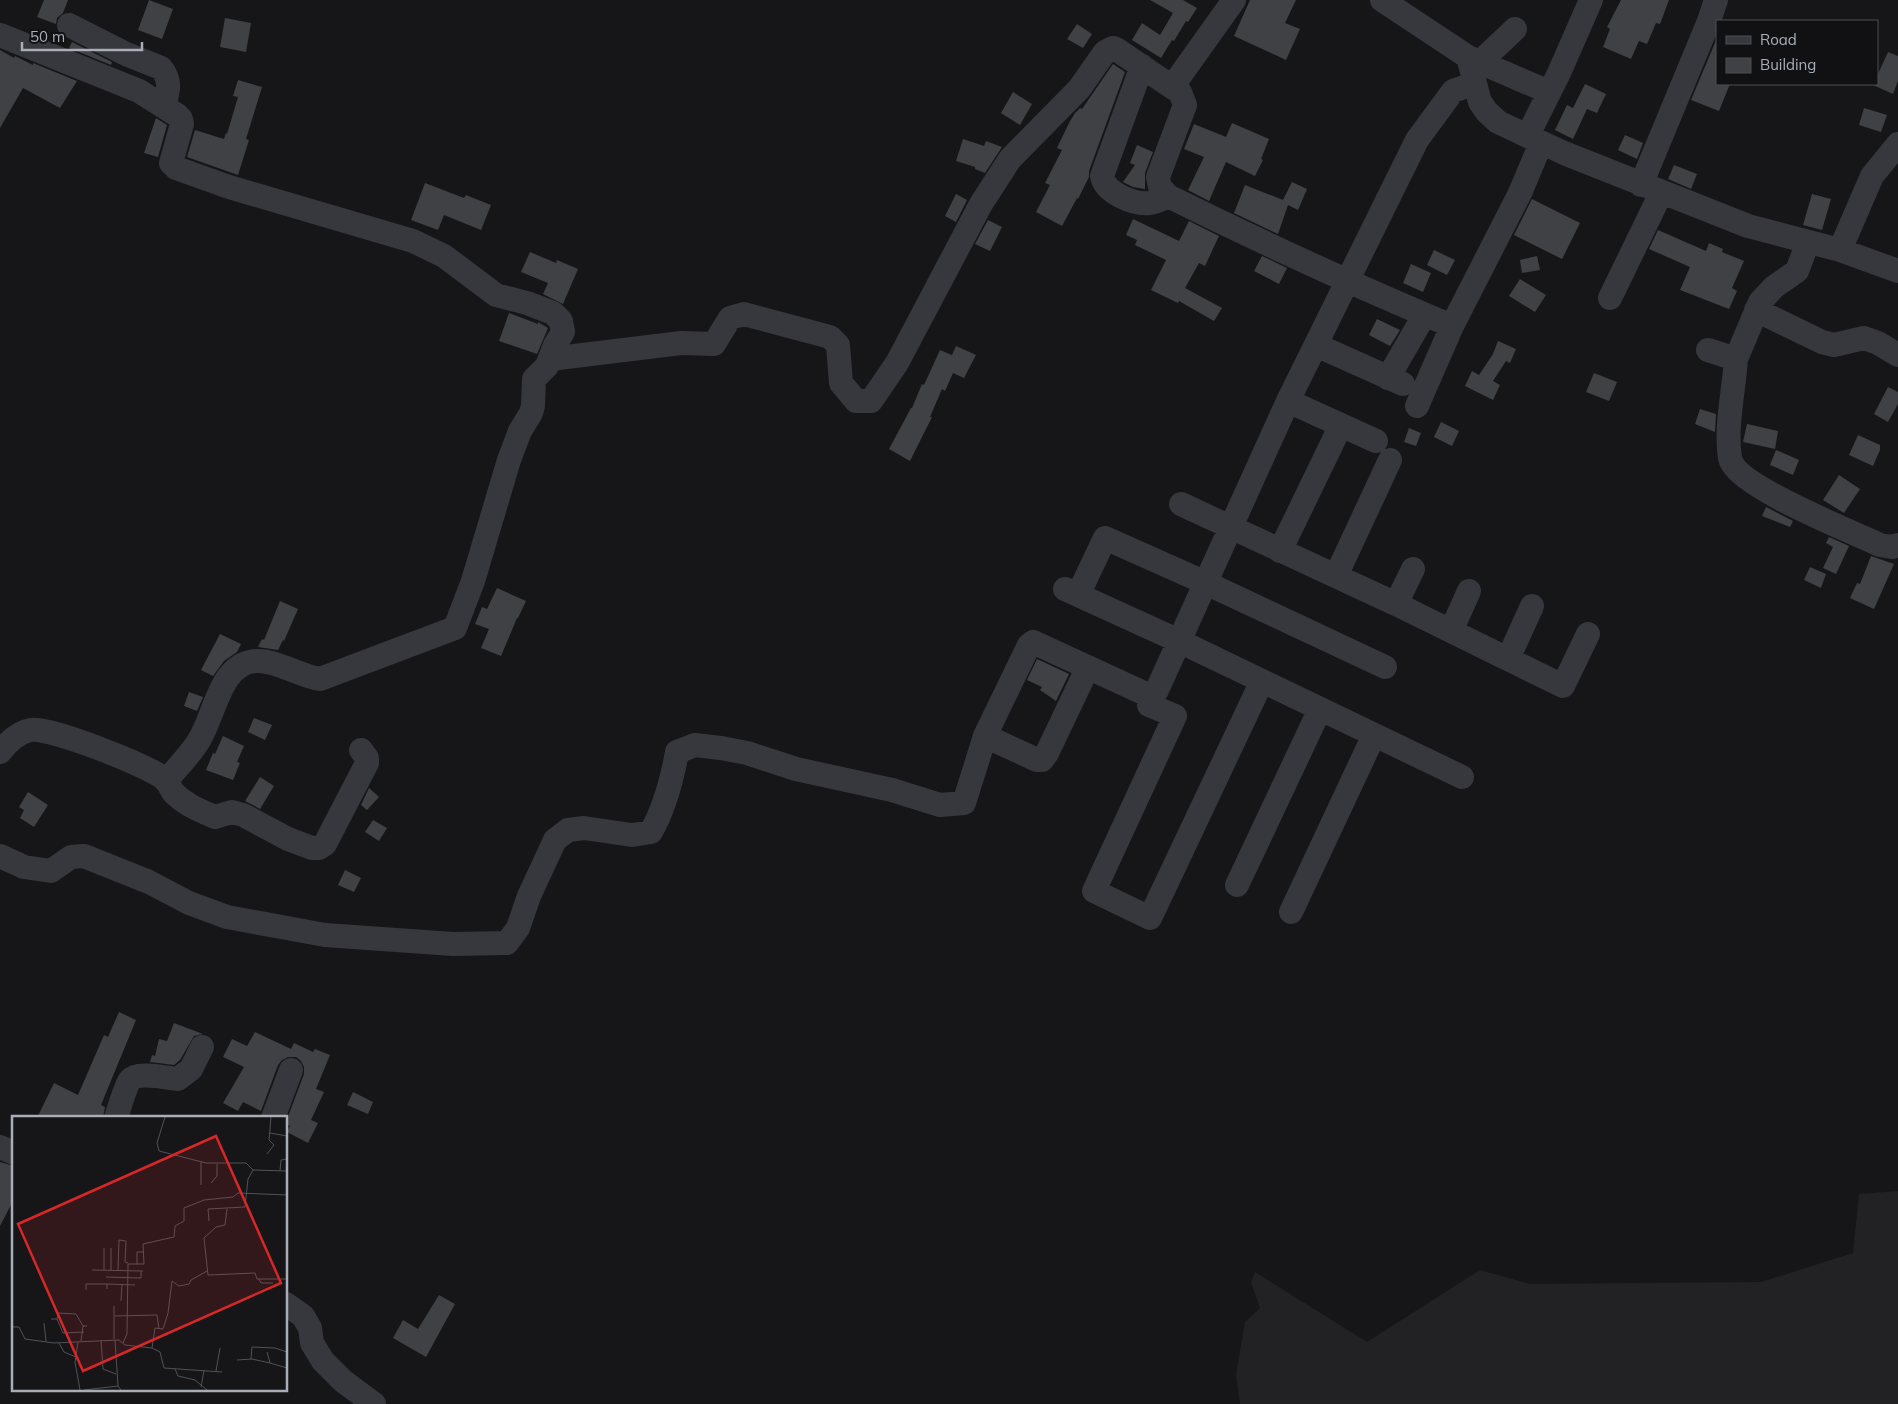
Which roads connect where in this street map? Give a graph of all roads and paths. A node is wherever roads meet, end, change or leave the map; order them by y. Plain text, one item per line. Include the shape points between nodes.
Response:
1 (1234, 0) edge
2 (1382, 0) edge
3 (1591, 0) edge
4 (1716, 0) edge
5 (69, 25) dead end
6 (1515, 29) dead end
7 (0, 35) edge
8 (1142, 66) junction
9 (1475, 67) junction
10 (1172, 87) junction
11 (1550, 92) junction
12 (164, 106) junction
13 (1535, 139) junction
14 (1898, 144) edge
15 (1651, 189) junction
16 (1168, 196) junction
17 (1808, 242) junction
18 (1840, 250) junction
19 (1898, 271) edge
20 (1346, 281) junction
21 (1610, 298) dead end
22 (1756, 310) junction
23 (1422, 319) dead end
24 (1452, 326) junction
25 (1316, 345) junction
26 (1708, 350) dead end
27 (1898, 355) edge
28 (550, 359) junction
29 (1736, 359) junction
30 (1288, 401) junction
31 (1417, 406) dead end
32 (1341, 425) junction
33 (1376, 441) dead end
34 (1390, 460) dead end
35 (1181, 504) dead end
36 (1230, 528) junction
37 (1898, 545) edge
38 (1280, 551) junction
39 (1412, 569) dead end
40 (1336, 576) junction
41 (1206, 583) junction
42 (1470, 590) dead end
43 (1396, 604) junction
44 (1532, 606) dead end
45 (1450, 631) junction
46 (1588, 634) dead end
47 (1179, 642) junction
48 (1508, 659) junction
49 (1088, 667) junction
50 (1385, 667) dead end
51 (1262, 681) junction
52 (1154, 694) junction
53 (1320, 709) junction
54 (1374, 735) junction
55 (986, 736) junction
56 (360, 750) dead end
57 (0, 752) edge
58 (1462, 777) dead end
59 (166, 781) junction
60 (0, 856) edge
61 (1237, 885) dead end
62 (1291, 912) dead end
63 (202, 1046) dead end
64 (291, 1070) dead end
65 (117, 1116) edge
66 (274, 1116) edge
67 (0, 1148) edge
68 (12, 1152) edge
69 (288, 1305) edge
70 (374, 1404) edge

1 - 10 street
2 - 9 street
3 - 11 street
4 - 15 street
5 - 12 street via 161,68 169,84
6 - 9 street
7 - 12 street via 103,75
8 - 10 street
8 - 16 street via 1102,176 1112,191 1134,202 1148,204
8 - 28 street via 1116,49 1105,52 1079,89 1010,159 981,204 897,363 871,400 856,401 841,383 838,345 830,336 744,314 730,318 714,344 681,343
9 - 11 street
9 - 13 street via 1480,102 1487,112 1498,122
9 - 20 street via 1417,140
10 - 16 street via 1180,92 1185,105 1158,177 1160,187
11 - 13 street
12 - 28 street via 181,119 182,124 170,163 173,167 413,241 444,256 496,295 553,313 562,321 563,332
13 - 15 street
13 - 24 street via 1520,193
14 - 18 street via 1872,176
15 - 17 street via 1748,226
15 - 21 street
16 - 20 street
17 - 18 street
17 - 22 street via 1797,271 1764,296
18 - 19 street
20 - 24 street
20 - 25 street
22 - 27 street via 1822,342 1834,345 1864,338
22 - 29 street
23 - 25 street via 1396,381
24 - 31 street
25 - 30 street
26 - 29 street
28 - 59 street via 534,379 531,413 509,460 473,581 455,628 320,679 260,660 244,663 227,677 198,742
29 - 37 street via 1729,437 1730,460 1736,470 1788,503 1880,544
30 - 32 street
30 - 36 street
32 - 33 street
32 - 38 street
34 - 40 street
35 - 36 street
36 - 38 street
36 - 41 street
38 - 40 street
39 - 43 street
40 - 43 street
41 - 47 street
41 - 47 street via 1105,538 1072,592
41 - 50 street
42 - 45 street
43 - 45 street
44 - 48 street
45 - 48 street
46 - 48 street via 1563,686
47 - 51 street
47 - 52 street
49 - 52 street via 1148,695
49 - 55 street via 1042,760
49 - 55 street via 1032,642
51 - 52 street via 1150,918 1094,890 1175,716 1149,705
51 - 53 street
53 - 54 street
53 - 61 street
54 - 58 street
54 - 62 street
55 - 60 street via 964,803 951,805 796,769 747,753 695,745 678,752 670,789 651,832 632,836 584,828 568,830 555,840 518,928 507,943 453,944 325,935 227,917 84,856 71,857 52,871 24,867
56 - 59 street via 367,763 325,844 319,848 288,839 243,815 232,812 215,817 174,793
57 - 59 street via 18,734 32,730 67,737 124,758
63 - 65 street via 191,1069 178,1080 136,1076 130,1080
64 - 66 street
67 - 68 street
69 - 70 street via 303,1316 310,1328 312,1343 323,1361

